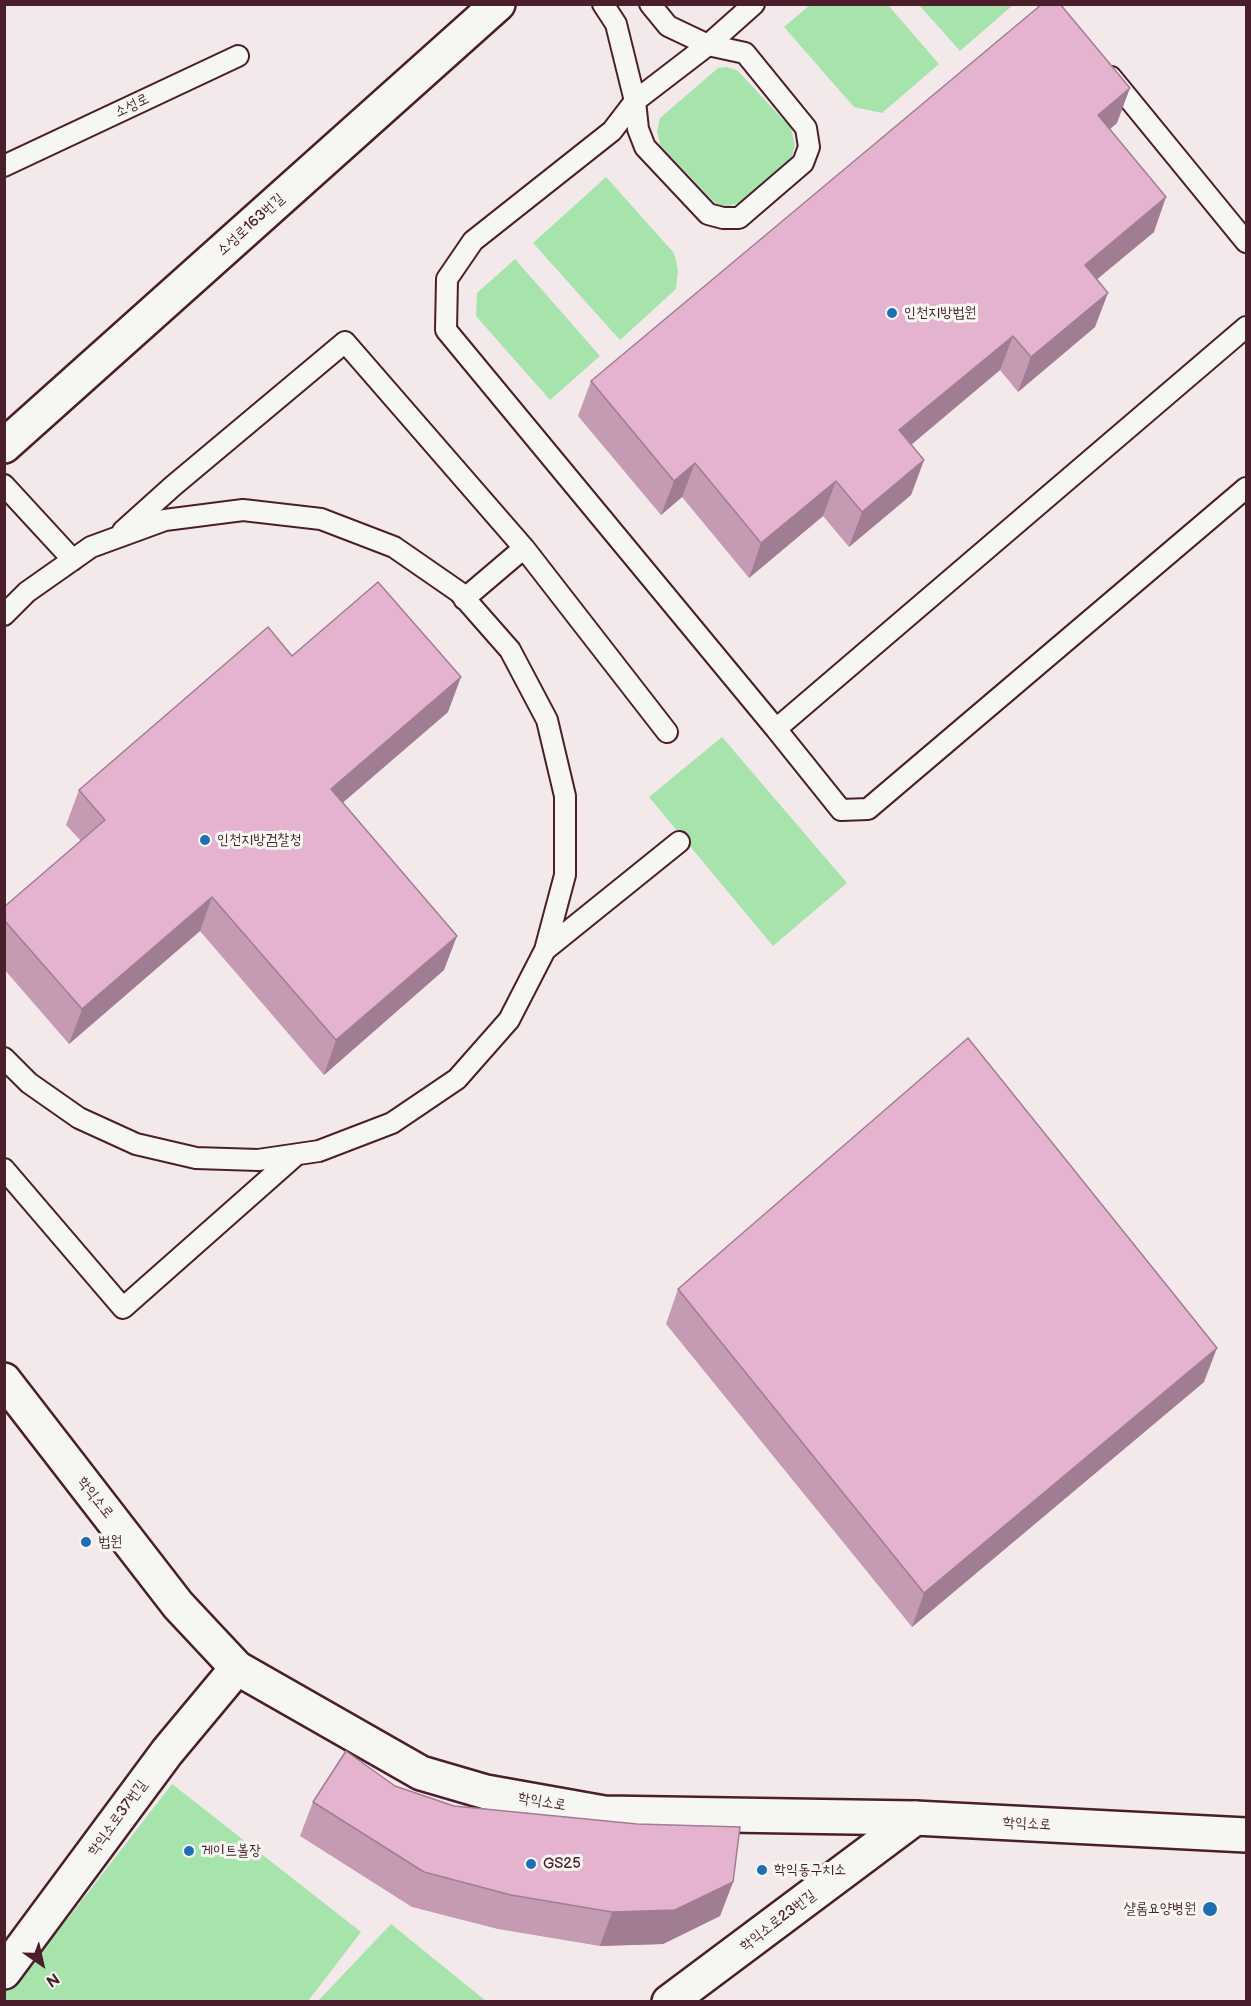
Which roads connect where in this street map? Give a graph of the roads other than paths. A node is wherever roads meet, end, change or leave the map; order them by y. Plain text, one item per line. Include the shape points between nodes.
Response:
1 (498, 4) edge
2 (603, 4) edge
3 (650, 4) edge
4 (754, 4) edge
5 (708, 45) junction
6 (238, 56) dead end
7 (1097, 59) edge
8 (635, 101) junction
9 (4, 166) edge
10 (1246, 242) edge
11 (1246, 327) edge
12 (4, 446) edge
13 (4, 485) edge
14 (1246, 488) edge
15 (117, 538) junction
16 (524, 548) junction
17 (73, 560) junction
18 (465, 599) junction
19 (4, 615) edge
20 (776, 729) junction
21 (667, 732) dead end
22 (679, 842) dead end
23 (546, 950) junction
24 (4, 1058) edge
25 (296, 1155) junction
26 (4, 1169) edge
27 (10, 1398) edge
28 (237, 1668) junction
29 (915, 1818) junction
30 (1246, 1835) edge
31 (4, 1972) edge
32 (669, 2001) edge

1 - 12 street, 소성로163번길
2 - 8 lane via 616,24
3 - 5 lane via 668,26
4 - 5 lane
5 - 8 lane
5 - 8 lane via 745,53 806,128 809,147 803,164 739,218 708,214 645,147 638,129
6 - 9 lane, 소성로
7 - 10 lane
8 - 20 lane via 612,131 473,241 447,279 446,330
11 - 20 lane
13 - 17 lane
14 - 20 lane via 868,809 841,810
15 - 16 lane via 345,342
15 - 17 lane via 92,547
15 - 18 lane via 165,519 243,510 321,519 394,547
16 - 18 lane
16 - 21 lane
17 - 19 lane via 27,592
18 - 23 lane via 510,650 547,720 565,796 565,874
22 - 23 lane
23 - 25 lane via 509,1020 457,1079 392,1123 319,1151
24 - 25 lane via 29,1083 79,1118 136,1144 196,1158 258,1160
25 - 26 lane via 123,1308
27 - 28 street, 학익소로 via 178,1605
28 - 29 street, 학익소로 via 421,1773 486,1792 604,1813
28 - 31 street, 학익소로37번길 via 167,1752
29 - 30 street, 학익소로
29 - 32 street, 학익소로23번길

